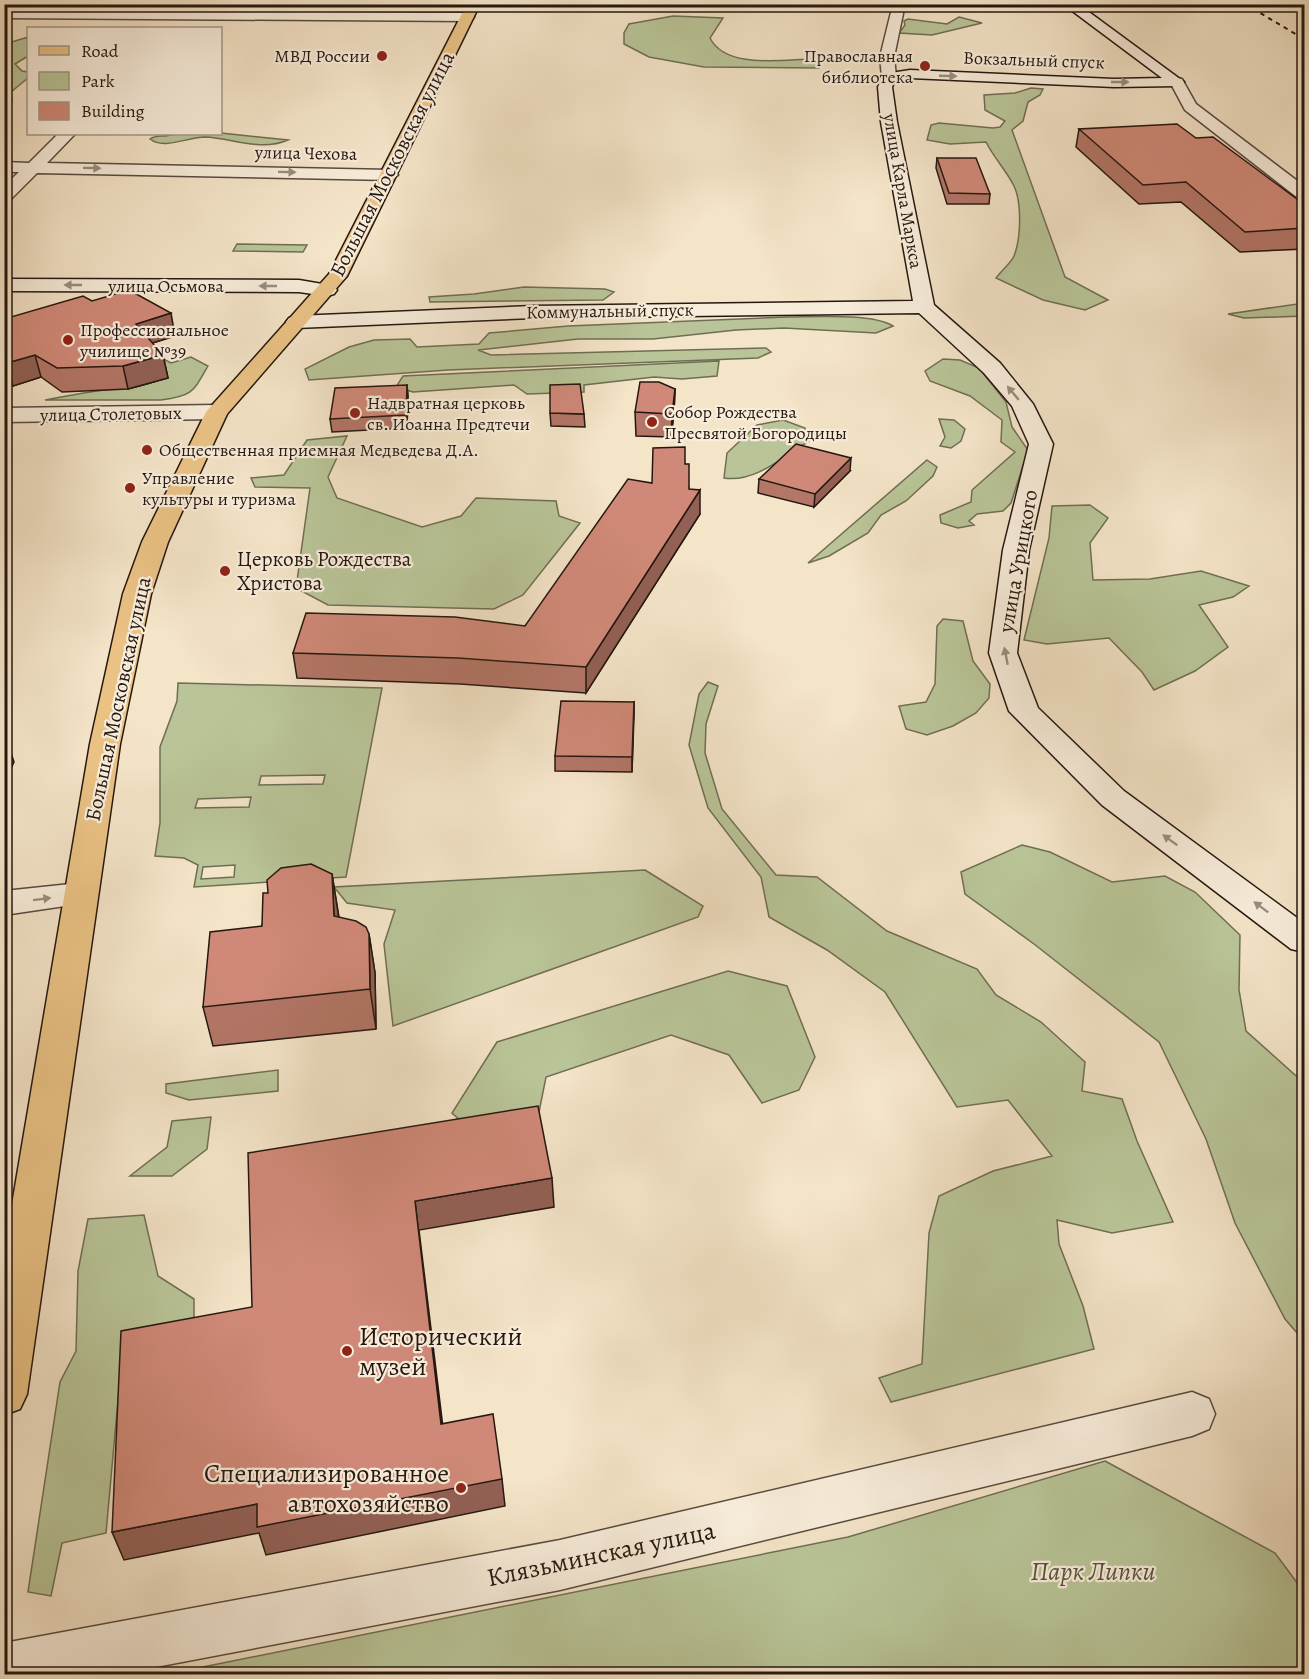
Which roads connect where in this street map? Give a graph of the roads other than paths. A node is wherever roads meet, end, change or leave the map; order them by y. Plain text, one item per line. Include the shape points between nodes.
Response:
1 (194, 4) edge
2 (899, 4) edge
3 (1068, 4) edge
4 (471, 11) edge
5 (4, 14) edge
6 (184, 16) junction
7 (172, 27) edge
8 (890, 77) junction
9 (1177, 82) junction
10 (66, 135) edge
11 (4, 166) edge
12 (34, 167) junction
13 (390, 174) junction
14 (1305, 194) edge
15 (4, 196) edge
16 (4, 285) edge
17 (327, 290) junction
18 (924, 307) junction
19 (296, 322) junction
20 (217, 412) junction
21 (4, 416) edge
22 (81, 894) junction
23 (4, 903) edge
24 (1305, 940) edge
25 (4, 1394) edge
26 (1192, 1414) dead end
27 (4, 1670) edge

1 - 6 street
2 - 8 street, улица Карла Маркса via 898,20 887,44
3 - 9 street
4 - 6 street
4 - 13 main road, Большая Московская улица
5 - 6 street
6 - 7 street
8 -> 9 street, Вокзальный спуск via 910,74
8 - 18 street, улица Карла Маркса via 885,87 889,122
9 - 14 street via 1190,107
10 - 12 street
11 - 12 street, улица Чехова
12 -> 13 street, улица Чехова
12 - 15 street
13 - 17 main road, Большая Московская улица via 349,256
17 -> 16 street, улица Осьмова via 299,286
17 - 19 main road, Большая Московская улица
18 - 19 street, Коммунальный спуск via 545,312
24 -> 18 street, улица Урицкого via 1113,798 1024,711 1003,653 1016,549 1041,444 1022,404 992,368
19 - 20 main road, Большая Московская улица
20 - 21 street, улица Столетовых
20 - 22 main road, Большая Московская улица via 155,542 136,594 105,744
23 -> 22 street
22 - 25 main road, Большая Московская улица
26 - 27 street, Клязьминская улица via 561,1565

